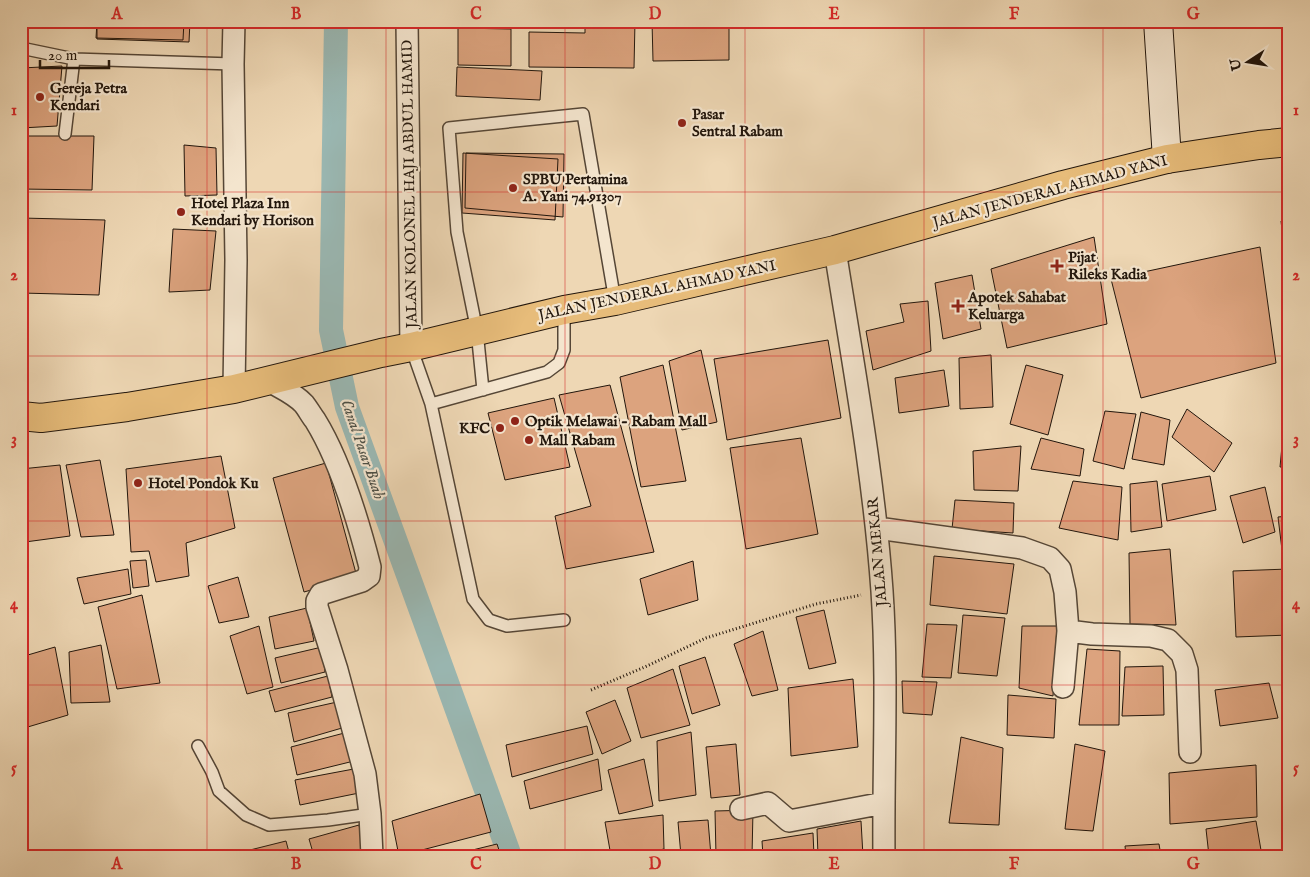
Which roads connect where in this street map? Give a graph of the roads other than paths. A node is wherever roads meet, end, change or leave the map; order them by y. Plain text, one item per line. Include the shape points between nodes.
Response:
1 (234, 21) edge
2 (406, 21) edge
3 (1158, 21) edge
4 (21, 48) edge
5 (74, 58) junction
6 (233, 64) junction
7 (65, 134) dead end
8 (1289, 142) edge
9 (1167, 159) junction
10 (835, 250) junction
11 (616, 301) junction
12 (564, 310) junction
13 (477, 331) junction
14 (411, 347) junction
15 (269, 381) junction
16 (234, 389) junction
17 (483, 390) junction
18 (431, 404) junction
19 (21, 416) edge
20 (876, 528) junction
21 (564, 620) dead end
22 (1068, 631) junction
23 (1062, 687) dead end
24 (198, 746) dead end
25 (1190, 752) dead end
26 (884, 803) junction
27 (741, 809) dead end
28 (370, 814) junction
29 (372, 856) edge
30 (884, 856) edge

1 - 6 street
2 - 14 street, JALAN KOLONEL HAJI ABDUL HAMID
3 - 9 street
4 - 5 lane
5 - 6 lane
5 - 7 lane
6 - 16 street
8 - 9 highway, JALAN JENDERAL AHMAD YANI
9 - 10 highway, JALAN JENDERAL AHMAD YANI via 1062,185
10 - 11 highway, JALAN JENDERAL AHMAD YANI
10 - 20 street, JALAN MEKAR
11 - 12 highway, JALAN JENDERAL AHMAD YANI
11 - 13 lane via 583,114 449,128 457,232
12 - 13 highway, JALAN JENDERAL AHMAD YANI
12 - 17 lane via 564,350 559,363 548,372
13 - 14 highway, JALAN JENDERAL AHMAD YANI
13 - 17 lane
14 - 15 highway, JALAN JENDERAL AHMAD YANI
14 - 18 lane
15 - 16 highway, JALAN JENDERAL AHMAD YANI
15 - 28 street via 305,405 322,431 336,460 370,567 369,576 362,581 321,594 317,601 365,774
16 - 19 highway, JALAN JENDERAL AHMAD YANI via 41,418
17 - 18 lane
18 - 21 lane via 474,600 489,620 507,626
20 - 22 street via 1022,548 1050,558 1060,569
20 - 26 street, JALAN MEKAR via 885,649
22 - 23 street
22 - 25 street via 1168,640 1182,654 1187,670
24 - 28 lane via 219,791 246,815 269,825
26 - 27 street via 789,821 768,803
26 - 30 street, JALAN MEKAR
28 - 29 street

